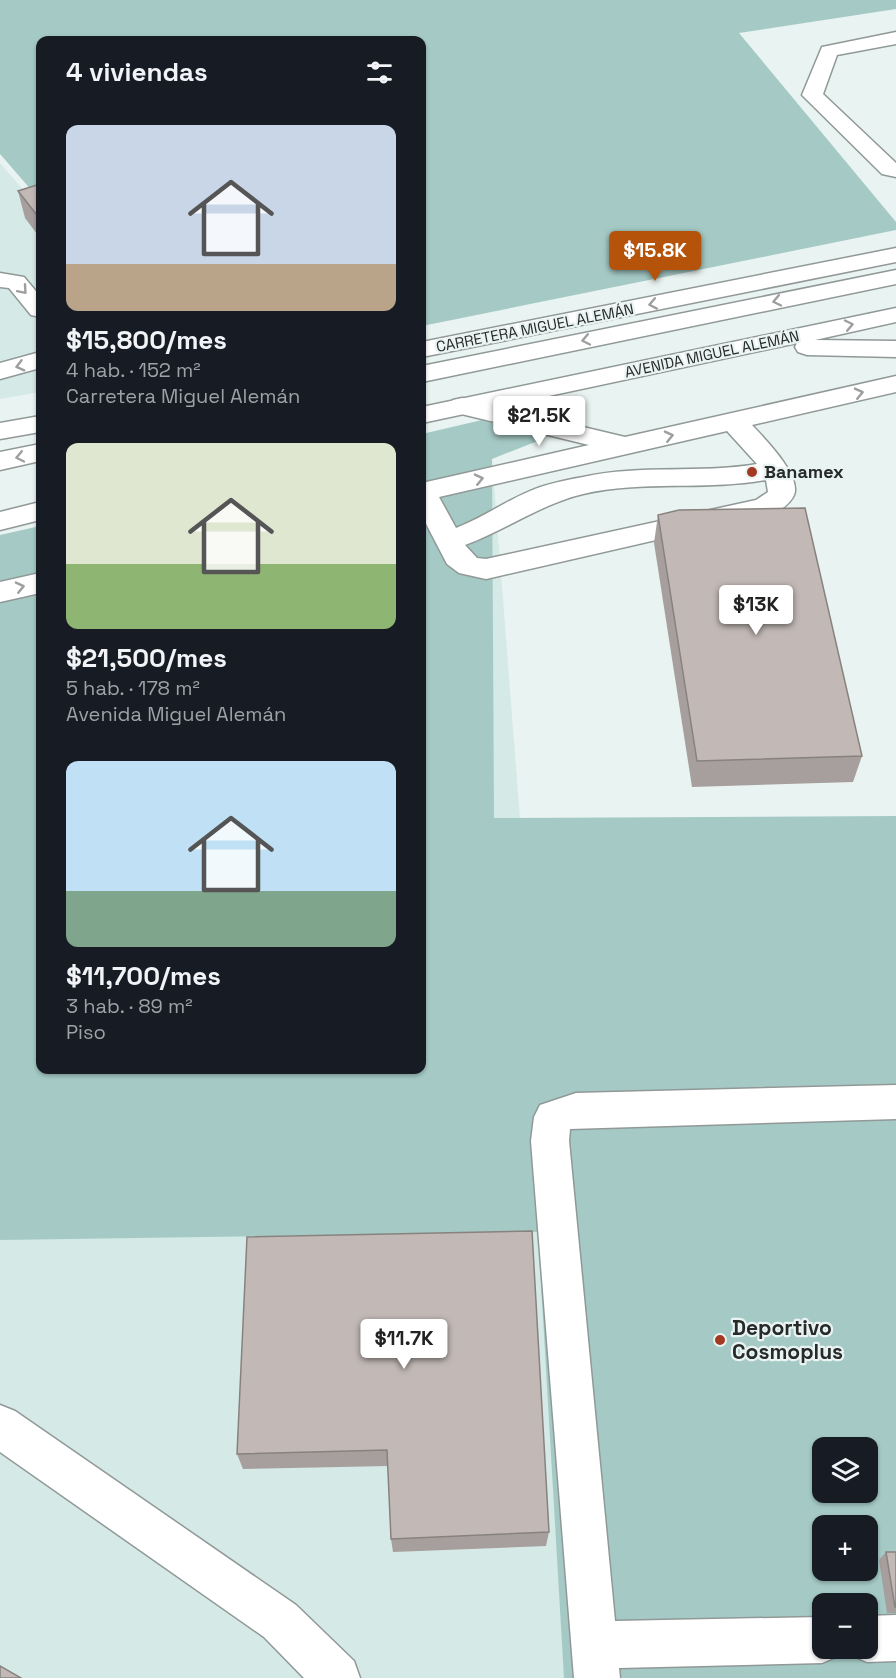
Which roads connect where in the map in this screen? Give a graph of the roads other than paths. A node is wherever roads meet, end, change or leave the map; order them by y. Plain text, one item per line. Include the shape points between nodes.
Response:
1 (896, 38) edge
2 (896, 170) edge
3 (896, 255) edge
4 (896, 277) edge
5 (0, 280) edge
6 (36, 305) edge
7 (896, 315) edge
8 (748, 346) junction
9 (426, 349) edge
10 (896, 349) edge
11 (36, 361) edge
12 (0, 371) edge
13 (426, 373) edge
14 (896, 384) edge
15 (462, 406) junction
16 (426, 414) edge
17 (733, 421) junction
18 (36, 426) edge
19 (0, 431) edge
20 (626, 445) junction
21 (36, 454) edge
22 (0, 461) edge
23 (775, 470) junction
24 (426, 491) edge
25 (36, 498) edge
26 (426, 499) edge
27 (0, 506) edge
28 (36, 512) edge
29 (0, 521) edge
30 (449, 541) junction
31 (36, 584) edge
32 (0, 592) edge
33 (896, 1102) edge
34 (0, 1426) edge
35 (896, 1638) edge
36 (878, 1639) edge
37 (812, 1641) edge
38 (595, 1661) edge
39 (337, 1678) edge

1 - 2 main road via 829,51 812,95 890,169
3 -> 9 main road, CARRETERA MIGUEL ALEMÁN
4 -> 13 main road
5 -> 6 main road via 16,282
8 -> 7 main road, AVENIDA MIGUEL ALEMÁN
8 - 10 main road
8 - 15 main road, AVENIDA MIGUEL ALEMÁN
11 -> 12 main road
17 -> 14 main road
15 - 16 main road, AVENIDA MIGUEL ALEMÁN
15 - 20 main road
20 -> 17 main road
17 - 23 main road
18 - 19 main road
24 -> 20 main road
21 -> 22 main road
23 - 30 main road via 728,478 658,476 585,485 540,497 491,525
23 - 30 main road via 783,491 764,507 486,569 469,566 457,557
25 - 27 main road
26 - 30 main road
28 - 29 main road
32 -> 31 main road
33 - 38 main road via 576,1110 553,1117 550,1141
34 - 39 main road via 280,1621
35 - 36 main road
37 - 38 main road

